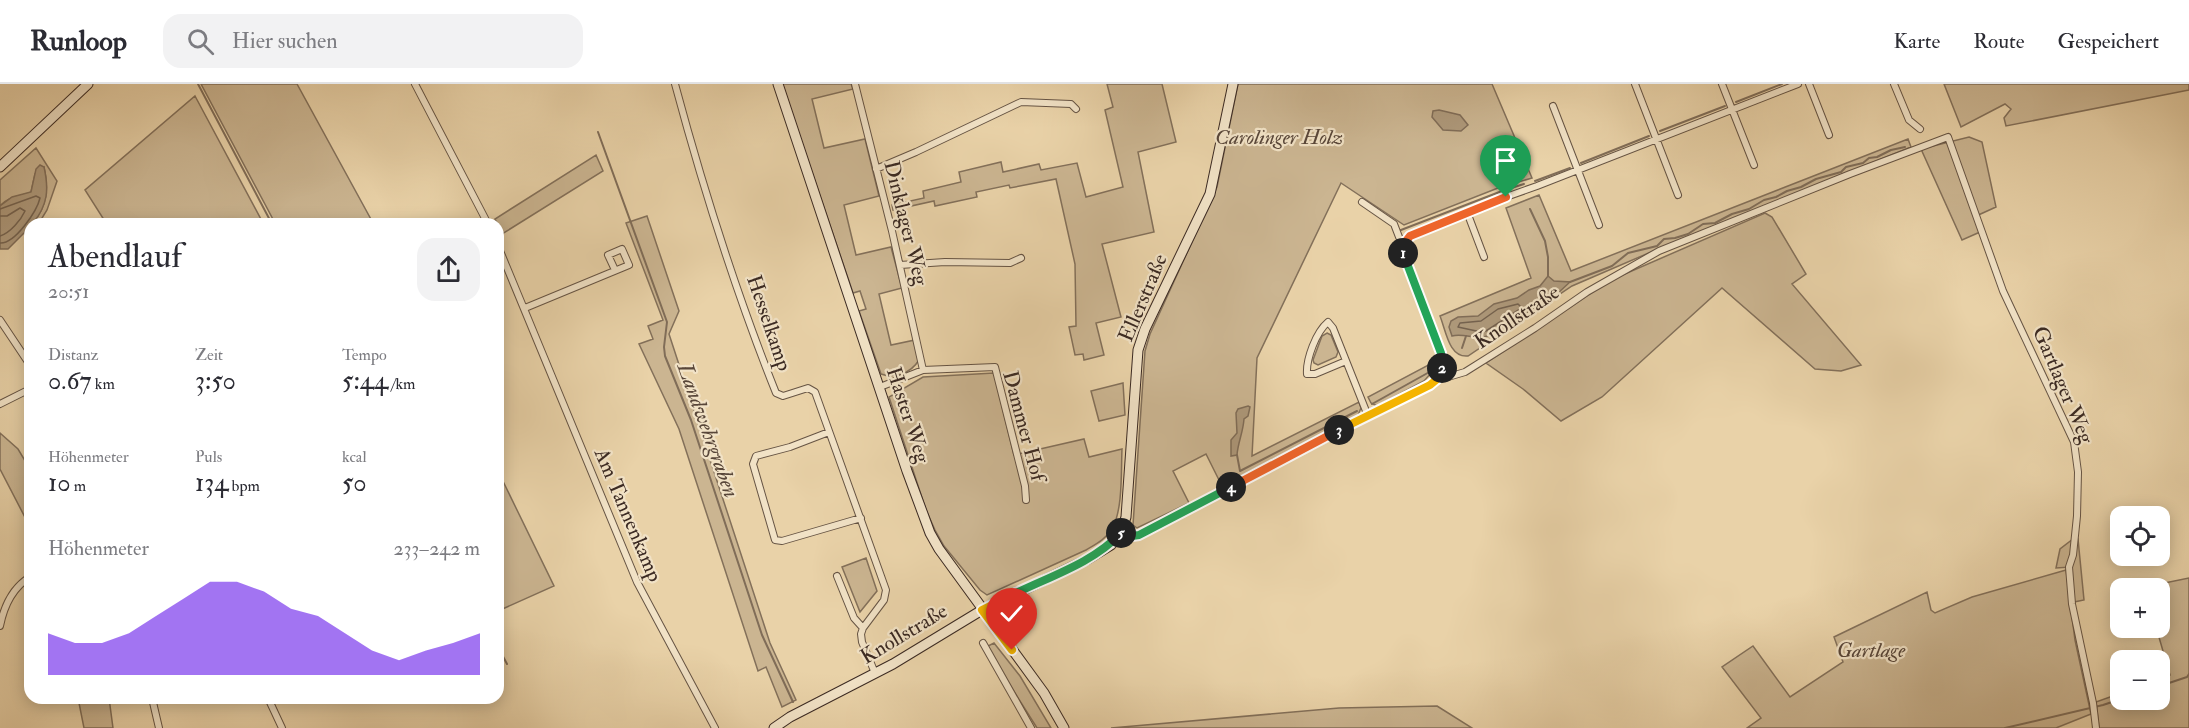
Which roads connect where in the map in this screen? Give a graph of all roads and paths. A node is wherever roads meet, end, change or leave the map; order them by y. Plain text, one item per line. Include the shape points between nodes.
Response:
1 (88, 84) edge
2 (416, 84) edge
3 (675, 84) edge
4 (778, 84) edge
5 (855, 84) edge
6 (1233, 84) edge
7 (1635, 84) edge
8 (1722, 84) edge
9 (1798, 84) edge
10 (1809, 84) edge
11 (1894, 84) edge
12 (1553, 106) dead end
13 (1076, 109) dead end
14 (1732, 110) junction
15 (1920, 129) dead end
16 (1829, 135) dead end
17 (1948, 137) joint
18 (1656, 139) junction
19 (1754, 165) dead end
20 (0, 166) edge
21 (876, 168) junction
22 (1578, 170) junction
23 (1678, 195) dead end
24 (1362, 202) dead end
25 (1467, 212) junction
26 (485, 218) edge
27 (1599, 225) dead end
28 (1405, 242) junction
29 (1484, 257) dead end
30 (1021, 258) dead end
31 (504, 260) edge
32 (900, 264) junction
33 (615, 270) dead end
34 (525, 308) junction
35 (0, 320) edge
36 (24, 356) edge
37 (1346, 361) junction
38 (923, 370) junction
39 (1441, 373) junction
40 (880, 387) junction
41 (24, 392) edge
42 (0, 404) edge
43 (1368, 416) junction
44 (829, 432) junction
45 (1026, 500) dead end
46 (861, 518) junction
47 (1121, 533) junction
48 (837, 576) dead end
49 (24, 582) edge
50 (982, 610) junction
51 (0, 626) edge
52 (863, 628) junction
53 (983, 643) dead end
54 (875, 673) junction
55 (153, 704) edge
56 (271, 704) edge
57 (159, 728) edge
58 (282, 728) edge
59 (715, 728) edge
60 (774, 728) edge
61 (1032, 728) edge
62 (1064, 728) edge
63 (2096, 728) edge

1 - 20 street
2 - 26 street
3 - 44 street, Hesselkamp via 703,183 776,393 783,396 808,388 815,392
4 - 40 street, Haster Weg
5 - 21 street, Dinklager Weg
6 - 47 street, Ellerstraße via 1210,194 1138,350 1126,517
7 - 18 street
8 - 14 street
9 - 14 street
10 - 16 street
11 - 15 street via 1909,120
12 - 22 street
13 - 21 street via 1071,104 1022,102
14 - 18 street
14 - 19 street
17 - 39 street, Knollstraße via 1659,251 1587,292 1465,372 1448,377
17 - 63 street, Gartlager Weg via 2003,291 2074,442 2077,516 2069,567
18 - 22 street
18 - 23 street
21 - 32 street, Dinklager Weg
22 - 25 street
22 - 27 street
24 - 28 street via 1394,224
25 - 28 street via 1416,233
25 - 29 street
28 - 39 street via 1407,267 1441,353
30 - 32 street via 1010,263
31 - 34 street, Am Tannenkamp
32 - 38 street, Dinklager Weg
33 - 34 street
34 - 59 street, Am Tannenkamp via 637,582
35 - 36 street
37 - 37 street via 1333,328 1328,322 1306,366 1307,374
37 - 43 street
38 - 40 street, Dammer Hof
38 - 45 street, Dammer Hof via 995,367
39 - 43 street via 1430,385
40 - 50 street, Haster Weg via 930,533
41 - 42 street
43 - 47 street via 1139,535
44 - 46 street, Hesselkamp
44 - 46 street via 756,456 753,464 775,540
46 - 52 street, Hesselkamp via 886,590 884,600
47 - 50 street, Knollstraße via 1088,559
48 - 52 street via 854,618
49 - 51 street via 9,600
50 - 54 street, Knollstraße
50 - 62 street, Haster Weg via 1044,693
52 - 54 street via 862,642
53 - 61 street
54 - 60 street, Knollstraße
55 - 57 street
56 - 58 street

